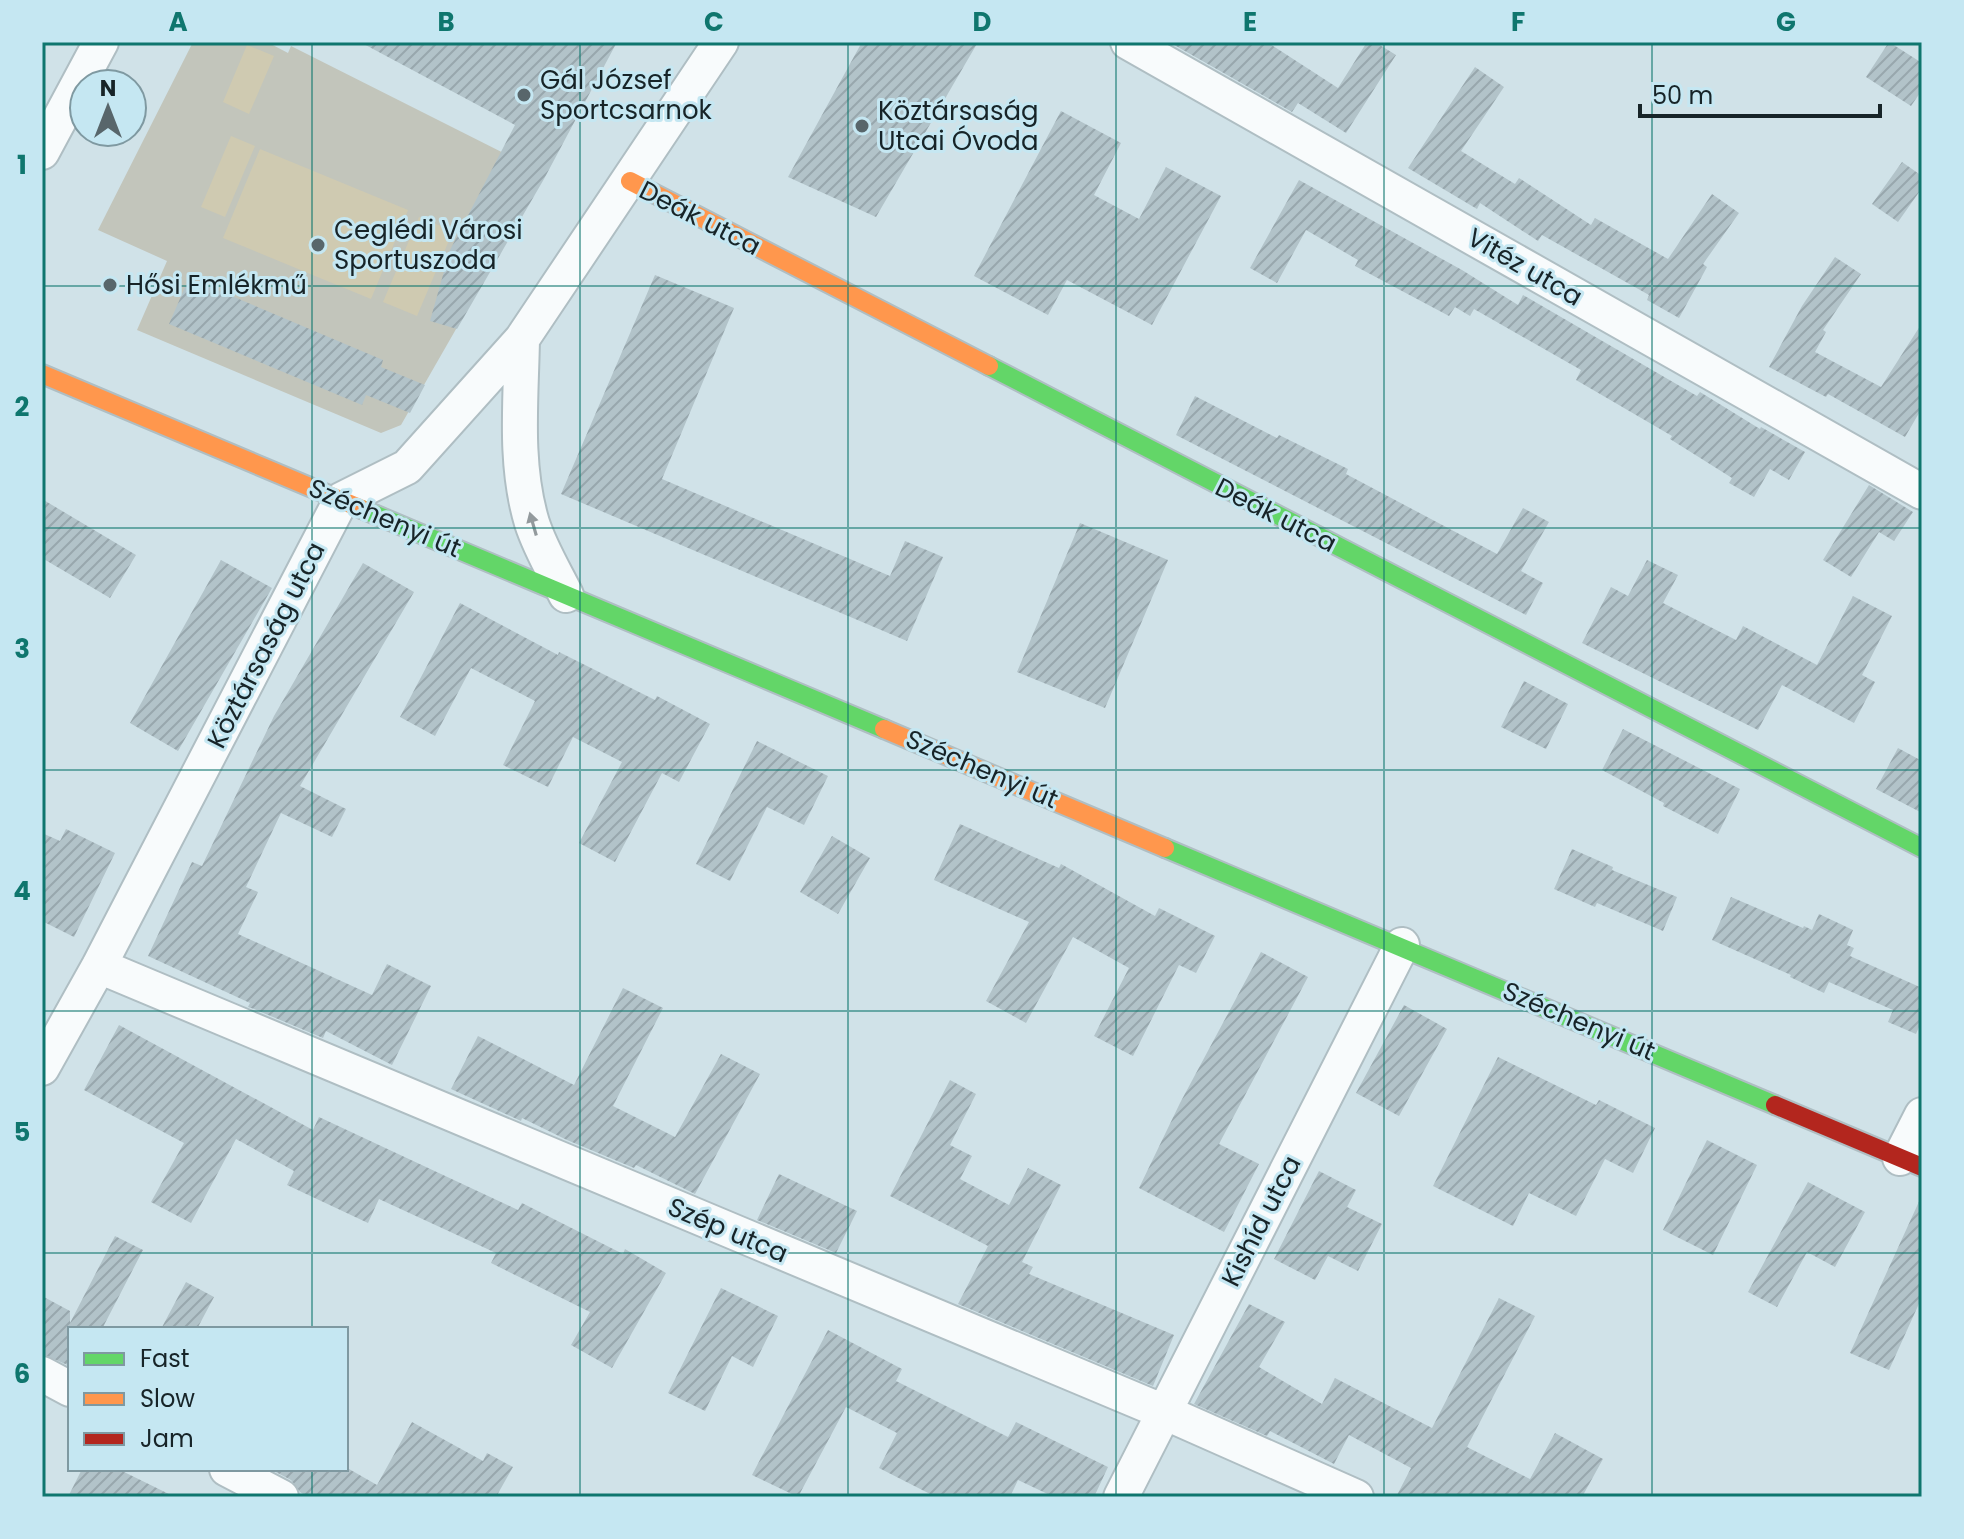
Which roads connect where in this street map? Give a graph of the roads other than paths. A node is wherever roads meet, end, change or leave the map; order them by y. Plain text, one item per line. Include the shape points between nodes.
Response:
1 (101, 42) edge
2 (721, 42) edge
3 (1128, 42) edge
4 (42, 152) edge
5 (630, 181) junction
6 (522, 339) junction
7 (42, 374) edge
8 (1922, 492) edge
9 (341, 500) junction
10 (566, 595) junction
11 (1922, 848) edge
12 (1402, 945) junction
13 (99, 966) junction
14 (42, 1068) edge
15 (1922, 1115) edge
16 (1911, 1162) edge
17 (42, 1374) edge
18 (68, 1388) edge
19 (1164, 1412) junction
20 (231, 1471) edge
21 (281, 1497) edge
22 (1121, 1497) edge
23 (1356, 1497) edge

1 - 4 street
2 - 5 street
3 - 8 street, Vitéz utca
5 - 6 street
5 - 11 main road, Deák utca
6 - 9 street via 407,467
10 -> 6 street via 529,510 521,458
7 - 9 main road, Széchenyi út
9 - 10 main road, Széchenyi út
9 - 13 street, Köztársaság utca
10 - 12 main road, Széchenyi út
12 - 16 main road, Széchenyi út
12 - 19 street, Kishíd utca
13 - 14 street, Köztársaság utca
13 - 19 street, Szép utca
15 - 16 street
17 - 18 street
19 - 22 street, Kishíd utca
19 - 23 street, Szép utca
20 - 21 street

